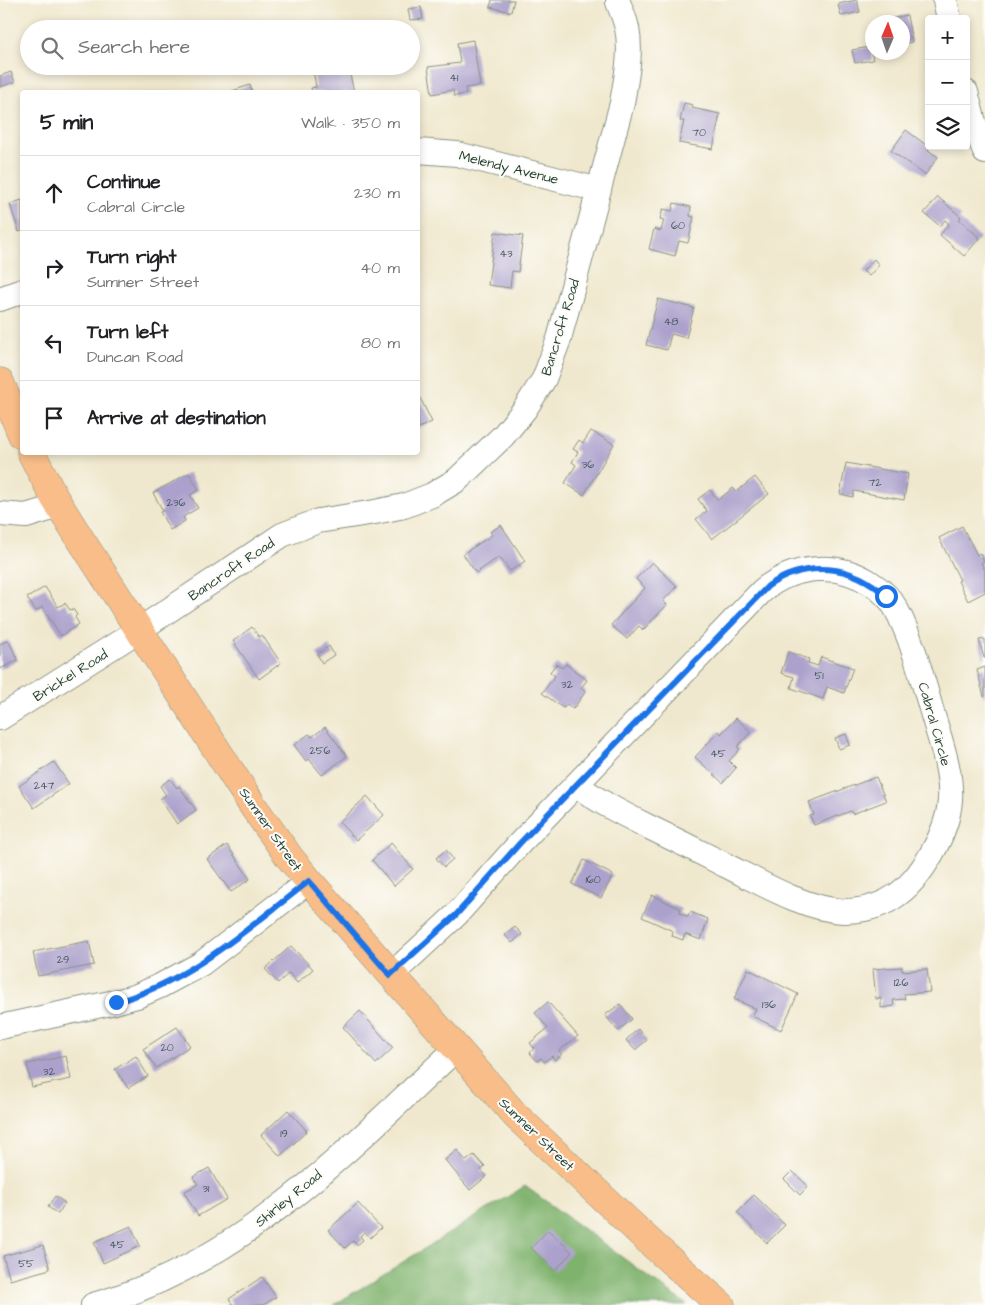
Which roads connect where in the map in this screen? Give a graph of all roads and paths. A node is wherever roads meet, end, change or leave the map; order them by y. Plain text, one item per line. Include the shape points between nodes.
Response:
1 (945, 0) edge
2 (618, 2) dead end
3 (948, 15) edge
4 (969, 105) edge
5 (420, 151) edge
6 (985, 152) edge
7 (599, 190) junction
8 (20, 293) edge
9 (0, 299) edge
10 (0, 382) edge
11 (20, 430) edge
12 (33, 455) edge
13 (59, 506) junction
14 (0, 514) edge
15 (139, 630) junction
16 (0, 718) edge
17 (577, 785) junction
18 (309, 881) junction
19 (390, 975) junction
20 (0, 1027) edge
21 (456, 1050) junction
22 (93, 1305) edge
23 (721, 1305) edge

1 - 3 street
2 - 7 street, Bancroft Road via 627,29 628,68
4 - 6 street
5 - 7 street, Melendy Avenue via 457,154
7 - 15 street, Bancroft Road via 549,367 525,408 480,459 457,480 418,501 390,510 318,520 282,535
8 - 9 street
10 - 11 main road
12 - 13 main road, Sumner Street
13 - 14 street via 26,516
13 - 15 main road, Sumner Street
15 - 16 street, Brickel Road
15 - 18 main road, Sumner Street via 255,809
17 - 17 street, Cabral Circle via 762,591 794,572 825,568 861,578 880,590 895,607 926,690 948,773 950,802 940,839 908,885 882,904 861,910 840,910 793,898 608,806
17 - 19 street, Cabral Circle via 456,915
18 - 19 main road, Sumner Street
18 - 20 street via 201,964 160,986 116,1002
19 - 21 main road, Sumner Street
21 - 22 street, Shirley Road via 297,1193 238,1238 175,1275
21 - 23 main road, Sumner Street via 516,1116

